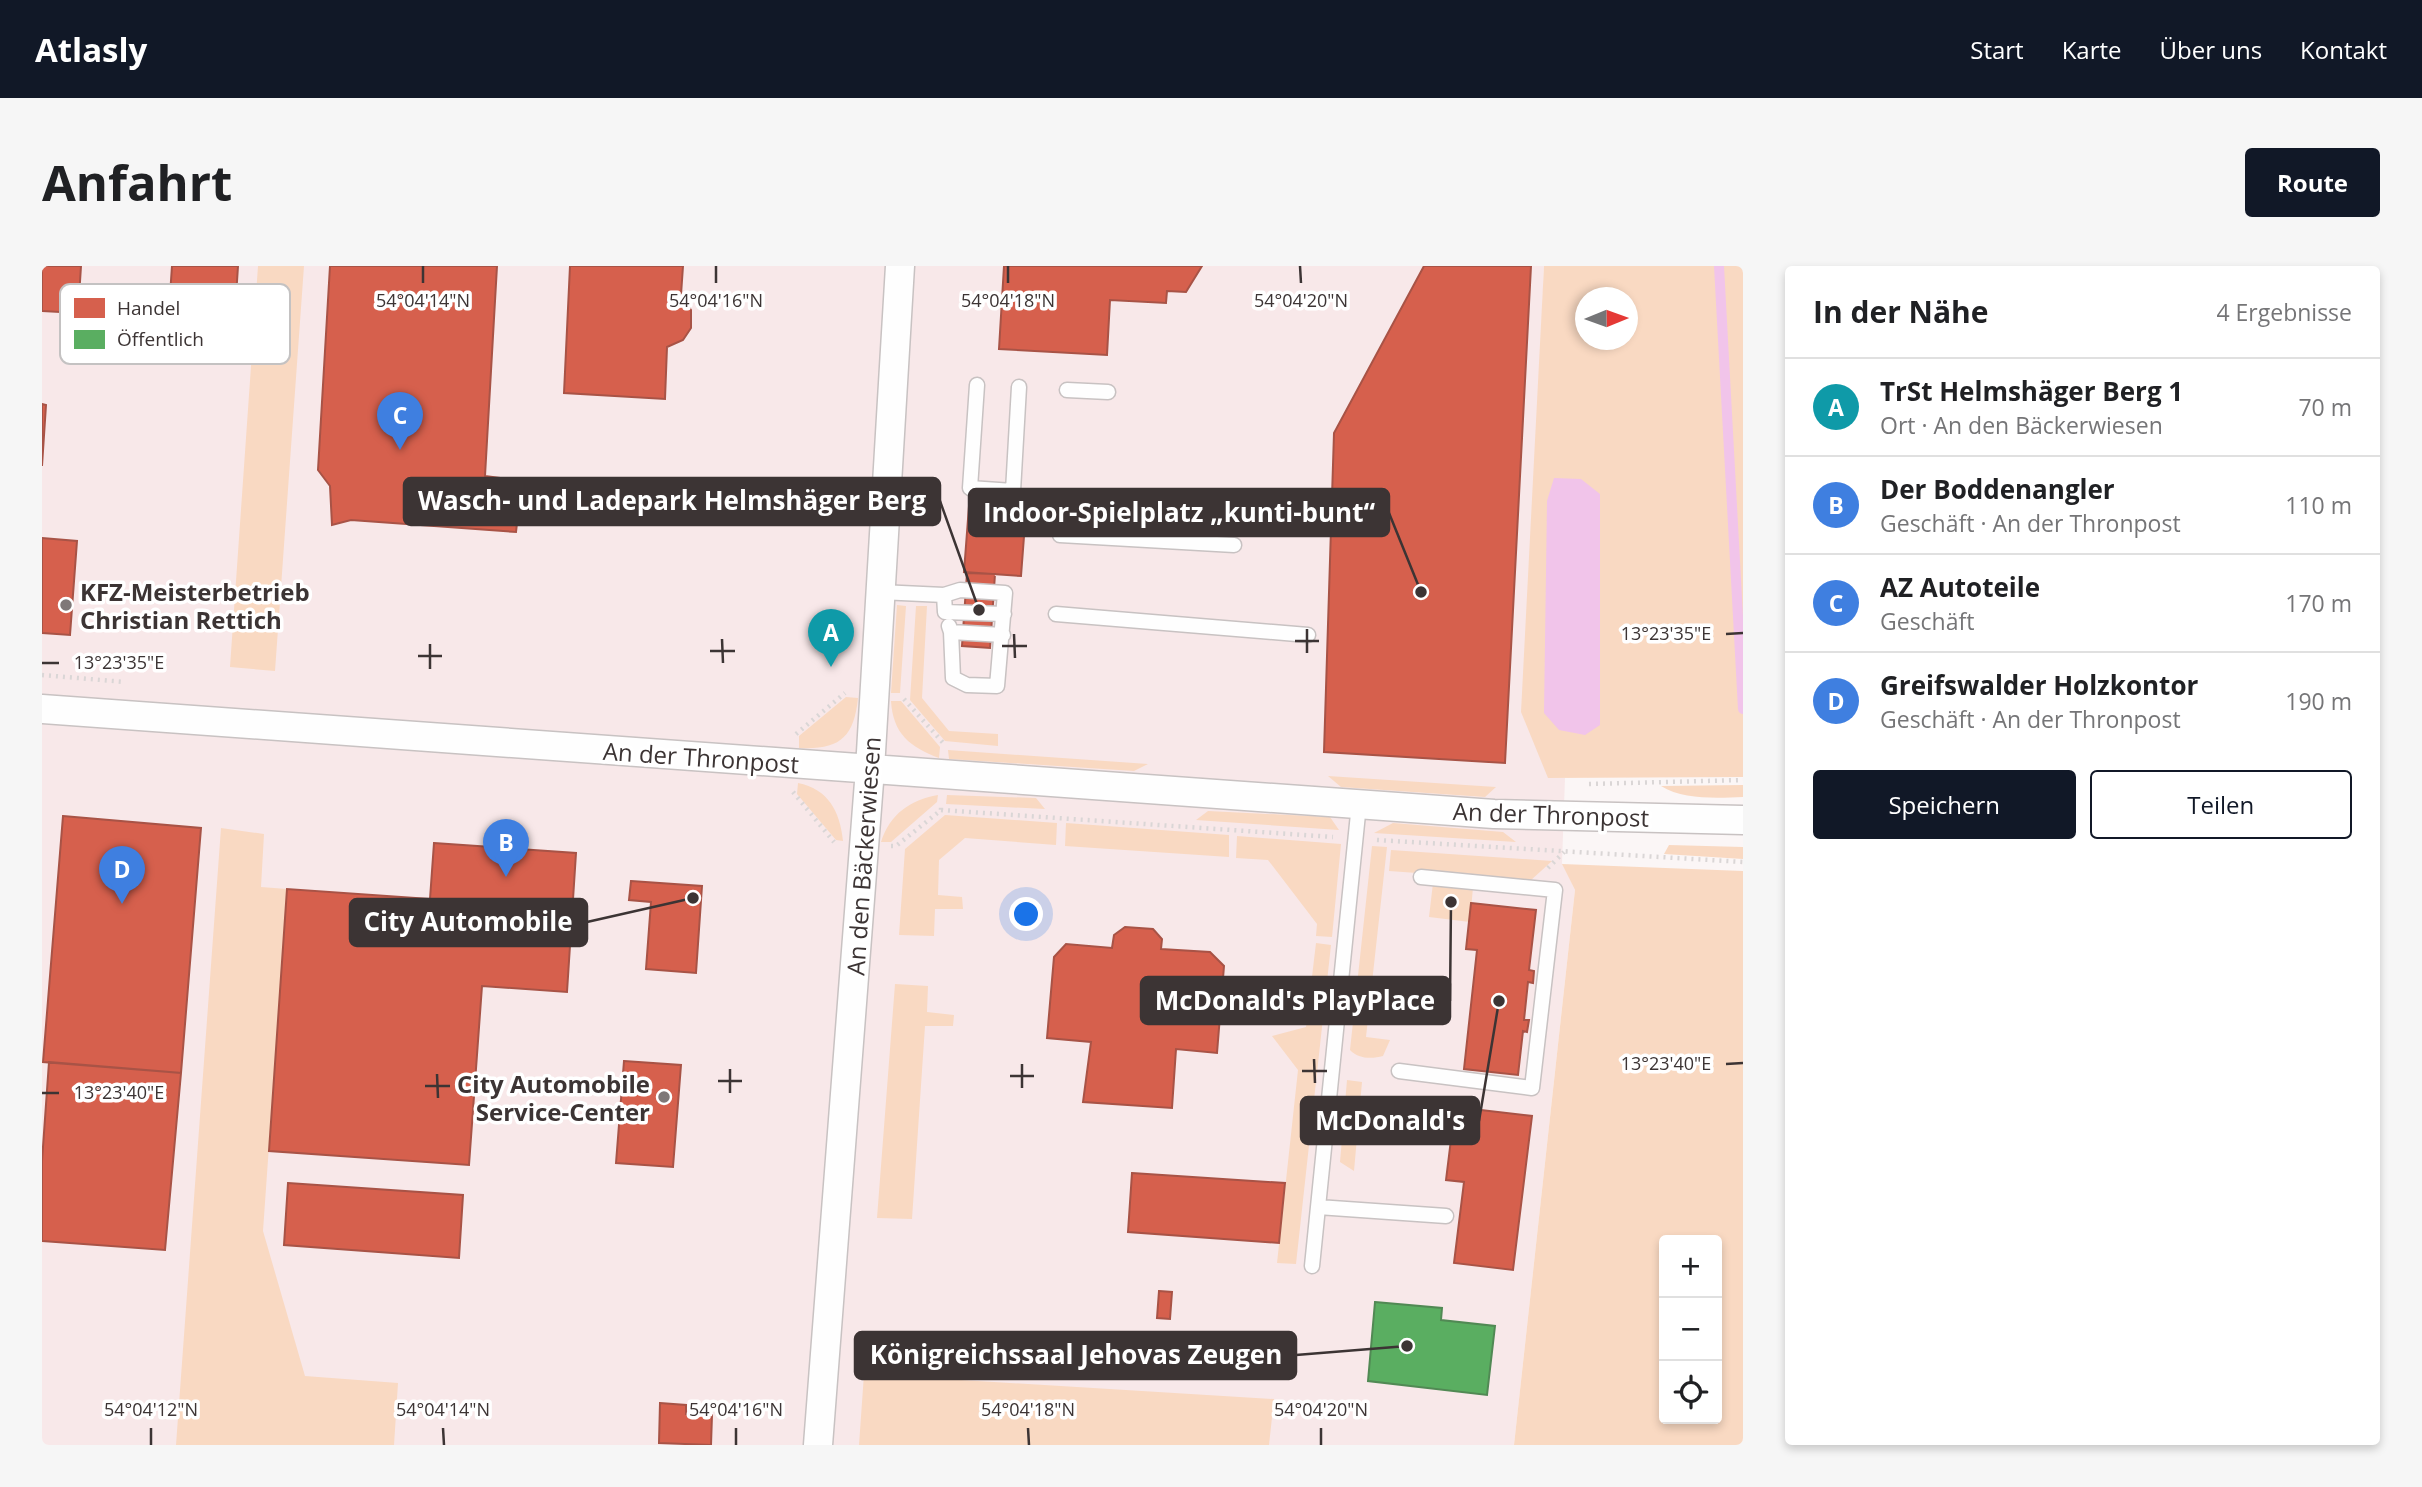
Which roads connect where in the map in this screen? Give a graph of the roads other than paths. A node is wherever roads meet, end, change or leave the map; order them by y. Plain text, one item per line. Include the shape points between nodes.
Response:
1 (900, 266) edge
2 (977, 385) dead end
3 (1019, 387) dead end
4 (1067, 390) dead end
5 (1108, 392) dead end
6 (1060, 535) dead end
7 (1234, 545) dead end
8 (880, 592) junction
9 (944, 595) junction
10 (945, 612) junction
11 (1004, 614) junction
12 (1056, 614) dead end
13 (951, 632) junction
14 (1003, 635) junction
15 (1308, 635) dead end
16 (42, 709) edge
17 (870, 769) junction
18 (1359, 804) junction
19 (1743, 820) edge
20 (1421, 877) dead end
21 (1399, 1071) dead end
22 (1318, 1207) junction
23 (1446, 1216) dead end
24 (1312, 1266) dead end
25 (817, 1445) edge

1 - 8 street, An den Bäckerwiesen
2 - 3 lane via 971,488 1013,491
4 - 5 lane
6 - 7 lane
8 - 9 lane
8 - 17 street, An den Bäckerwiesen
9 - 10 lane
9 - 11 lane via 960,590 1005,593
10 - 11 lane
10 - 13 lane
11 - 14 lane
12 - 15 lane
13 - 14 lane
13 - 14 lane via 953,678 967,685 997,686
16 - 17 street, An der Thronpost
17 - 18 street, An der Thronpost
17 - 25 street, An den Bäckerwiesen
18 - 19 street, An der Thronpost via 1494,814
18 - 22 lane
20 - 21 lane via 1555,890 1532,1088
22 - 23 lane
22 - 24 lane

